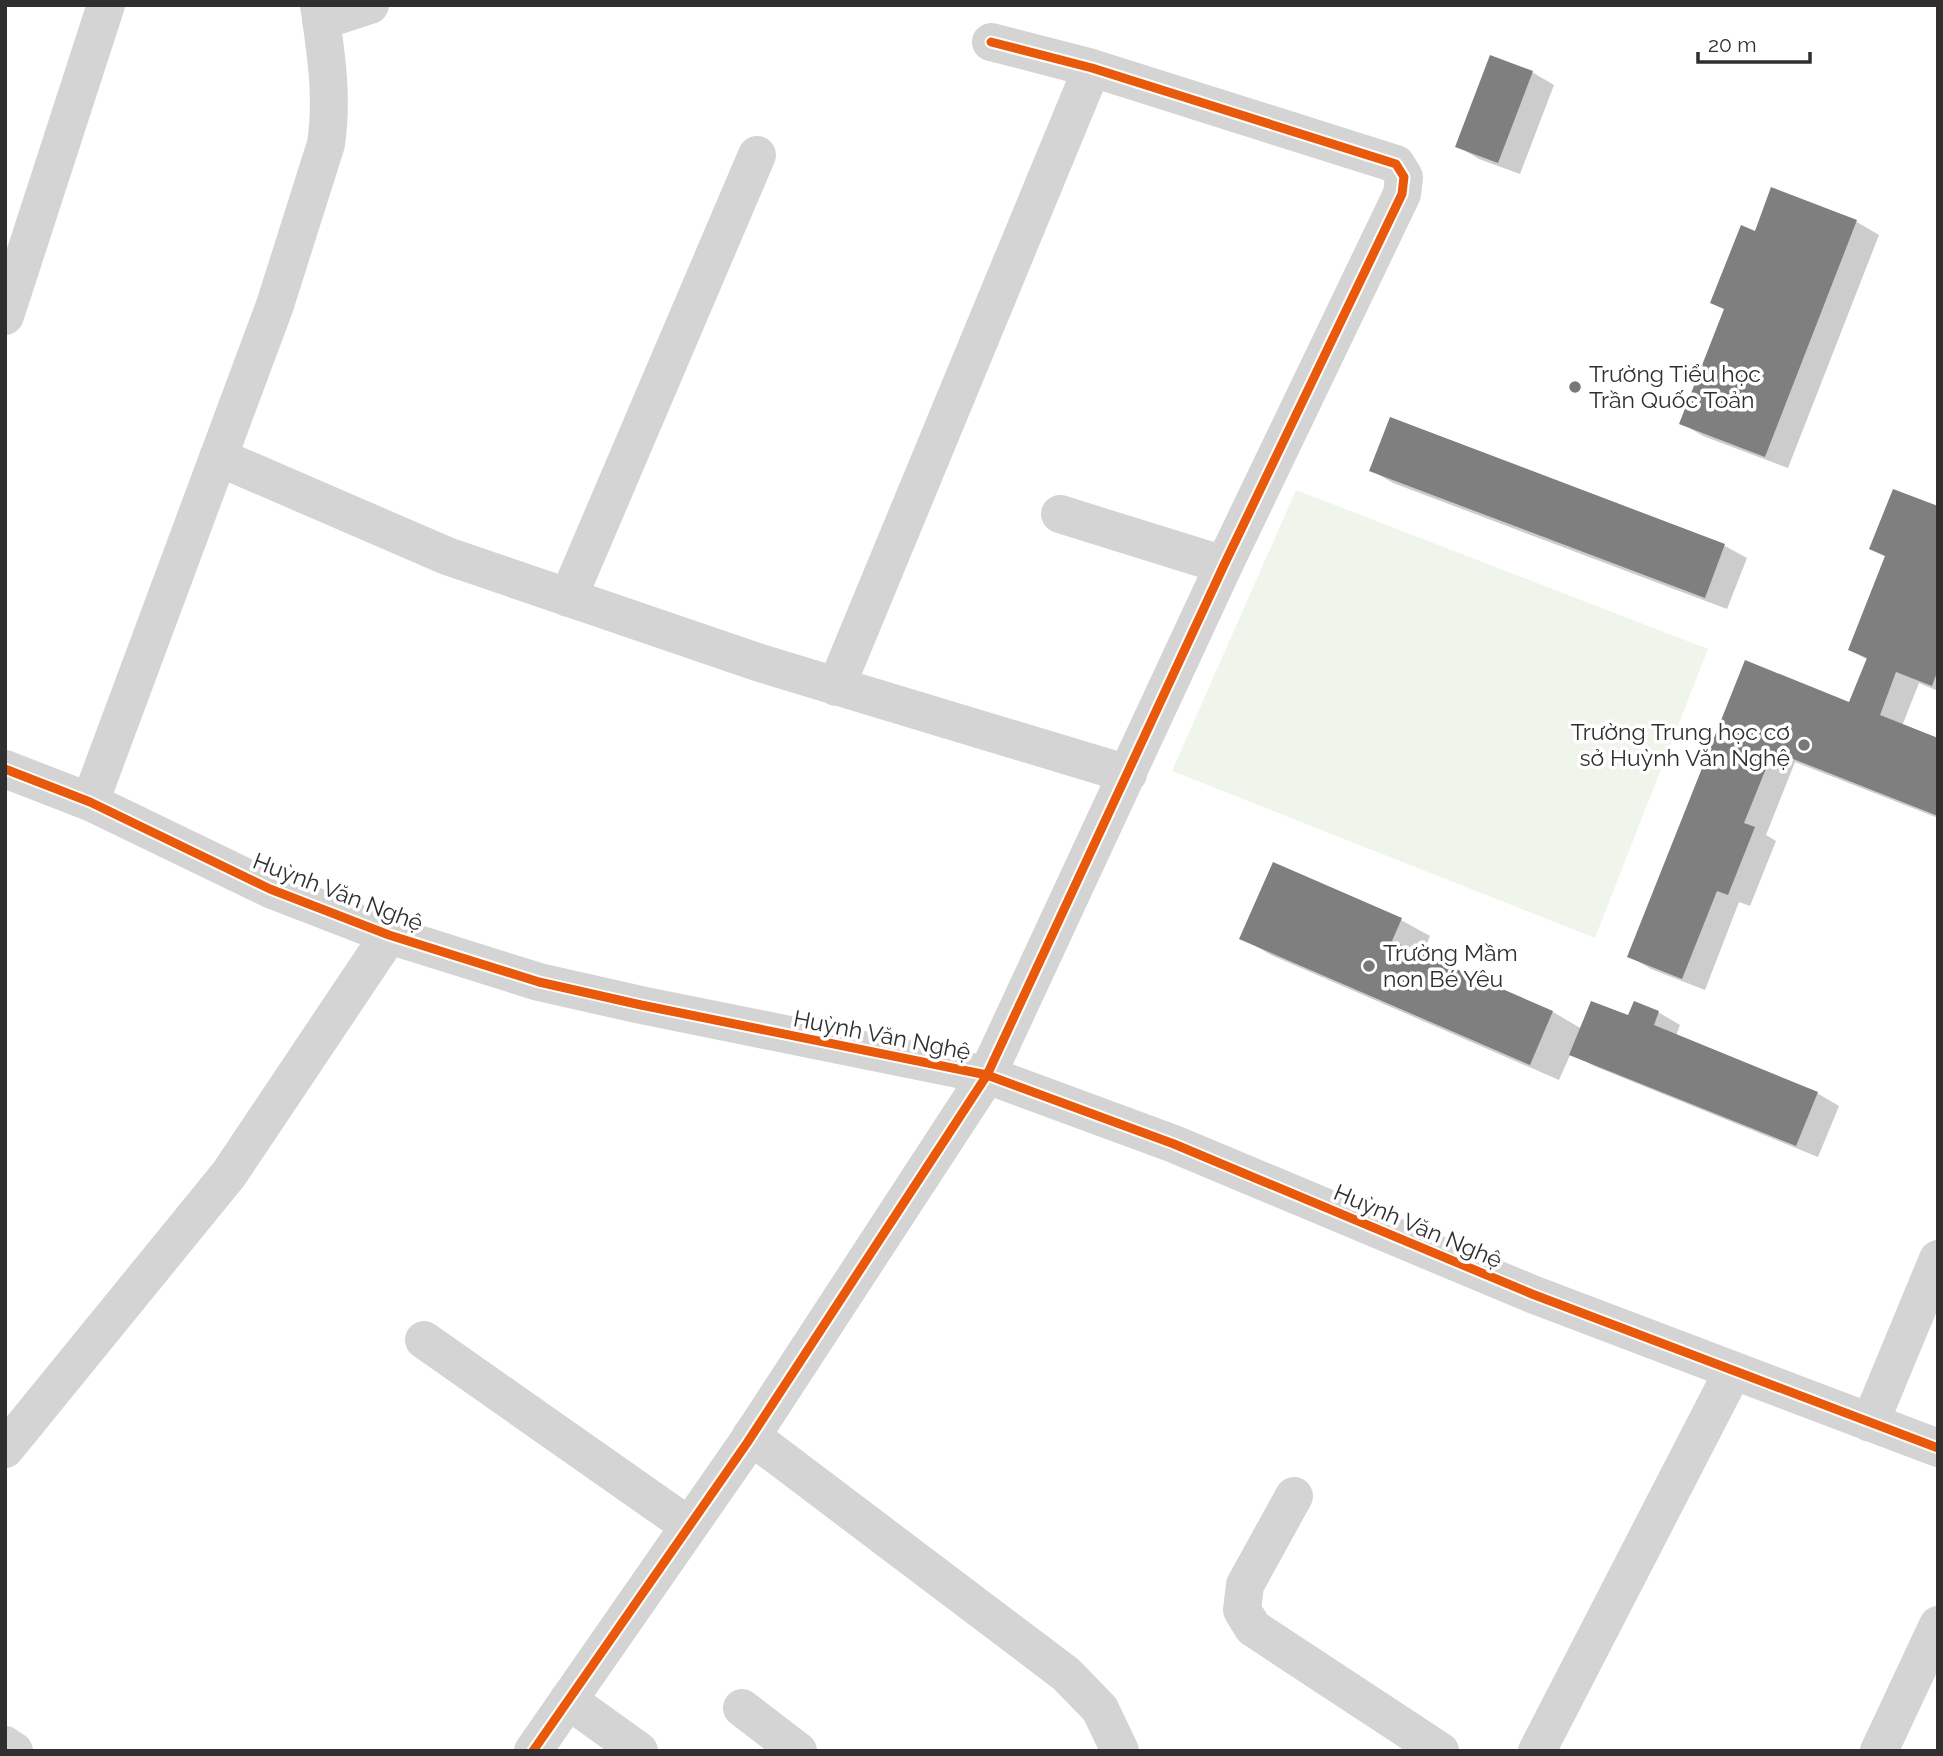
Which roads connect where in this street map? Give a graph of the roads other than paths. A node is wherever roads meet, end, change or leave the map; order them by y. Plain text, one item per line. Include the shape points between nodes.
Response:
1 (106, 5) edge
2 (370, 5) edge
3 (320, 13) edge
4 (991, 42) dead end
5 (1092, 68) junction
6 (757, 155) dead end
7 (5, 316) edge
8 (218, 457) junction
9 (1060, 514) dead end
10 (1224, 565) junction
11 (568, 597) junction
12 (836, 687) junction
13 (5, 769) edge
14 (1128, 774) junction
15 (90, 802) junction
16 (389, 935) junction
17 (987, 1075) junction
18 (1938, 1259) edge
19 (425, 1340) dead end
20 (1733, 1371) junction
21 (1870, 1423) junction
22 (751, 1436) junction
23 (1938, 1448) edge
24 (5, 1449) edge
25 (1294, 1496) dead end
26 (689, 1526) junction
27 (1938, 1625) edge
28 (568, 1700) junction
29 (742, 1708) dead end
30 (5, 1745) edge
31 (14, 1751) edge
32 (533, 1751) edge
33 (639, 1751) edge
34 (798, 1751) edge
35 (1120, 1751) edge
36 (1440, 1751) edge
37 (1537, 1751) edge
38 (1879, 1751) edge

1 - 7 street
2 - 3 street
3 - 8 street via 330,78 326,144 275,305
4 - 5 street
5 - 10 street via 1396,164 1404,177 1402,194
5 - 12 street
6 - 11 street
8 - 11 street via 447,556
8 - 15 street
9 - 10 street
10 - 14 street
11 - 12 street
12 - 14 street
13 - 15 street, Huỳnh Văn Nghệ
14 - 17 street
15 - 16 street, Huỳnh Văn Nghệ via 270,888
16 - 17 street, Huỳnh Văn Nghệ via 539,982
16 - 24 street via 229,1174
17 - 20 street, Huỳnh Văn Nghệ via 1174,1144 1532,1294
17 - 22 street
18 - 21 street
19 - 26 street
20 - 21 street, Huỳnh Văn Nghệ
20 - 37 street
21 - 23 street, Huỳnh Văn Nghệ
22 - 26 street
22 - 35 street via 1066,1674 1100,1709
25 - 36 street via 1245,1584 1242,1610 1253,1628
26 - 28 street
27 - 38 street
28 - 32 street
28 - 33 street
29 - 34 street
30 - 31 street

